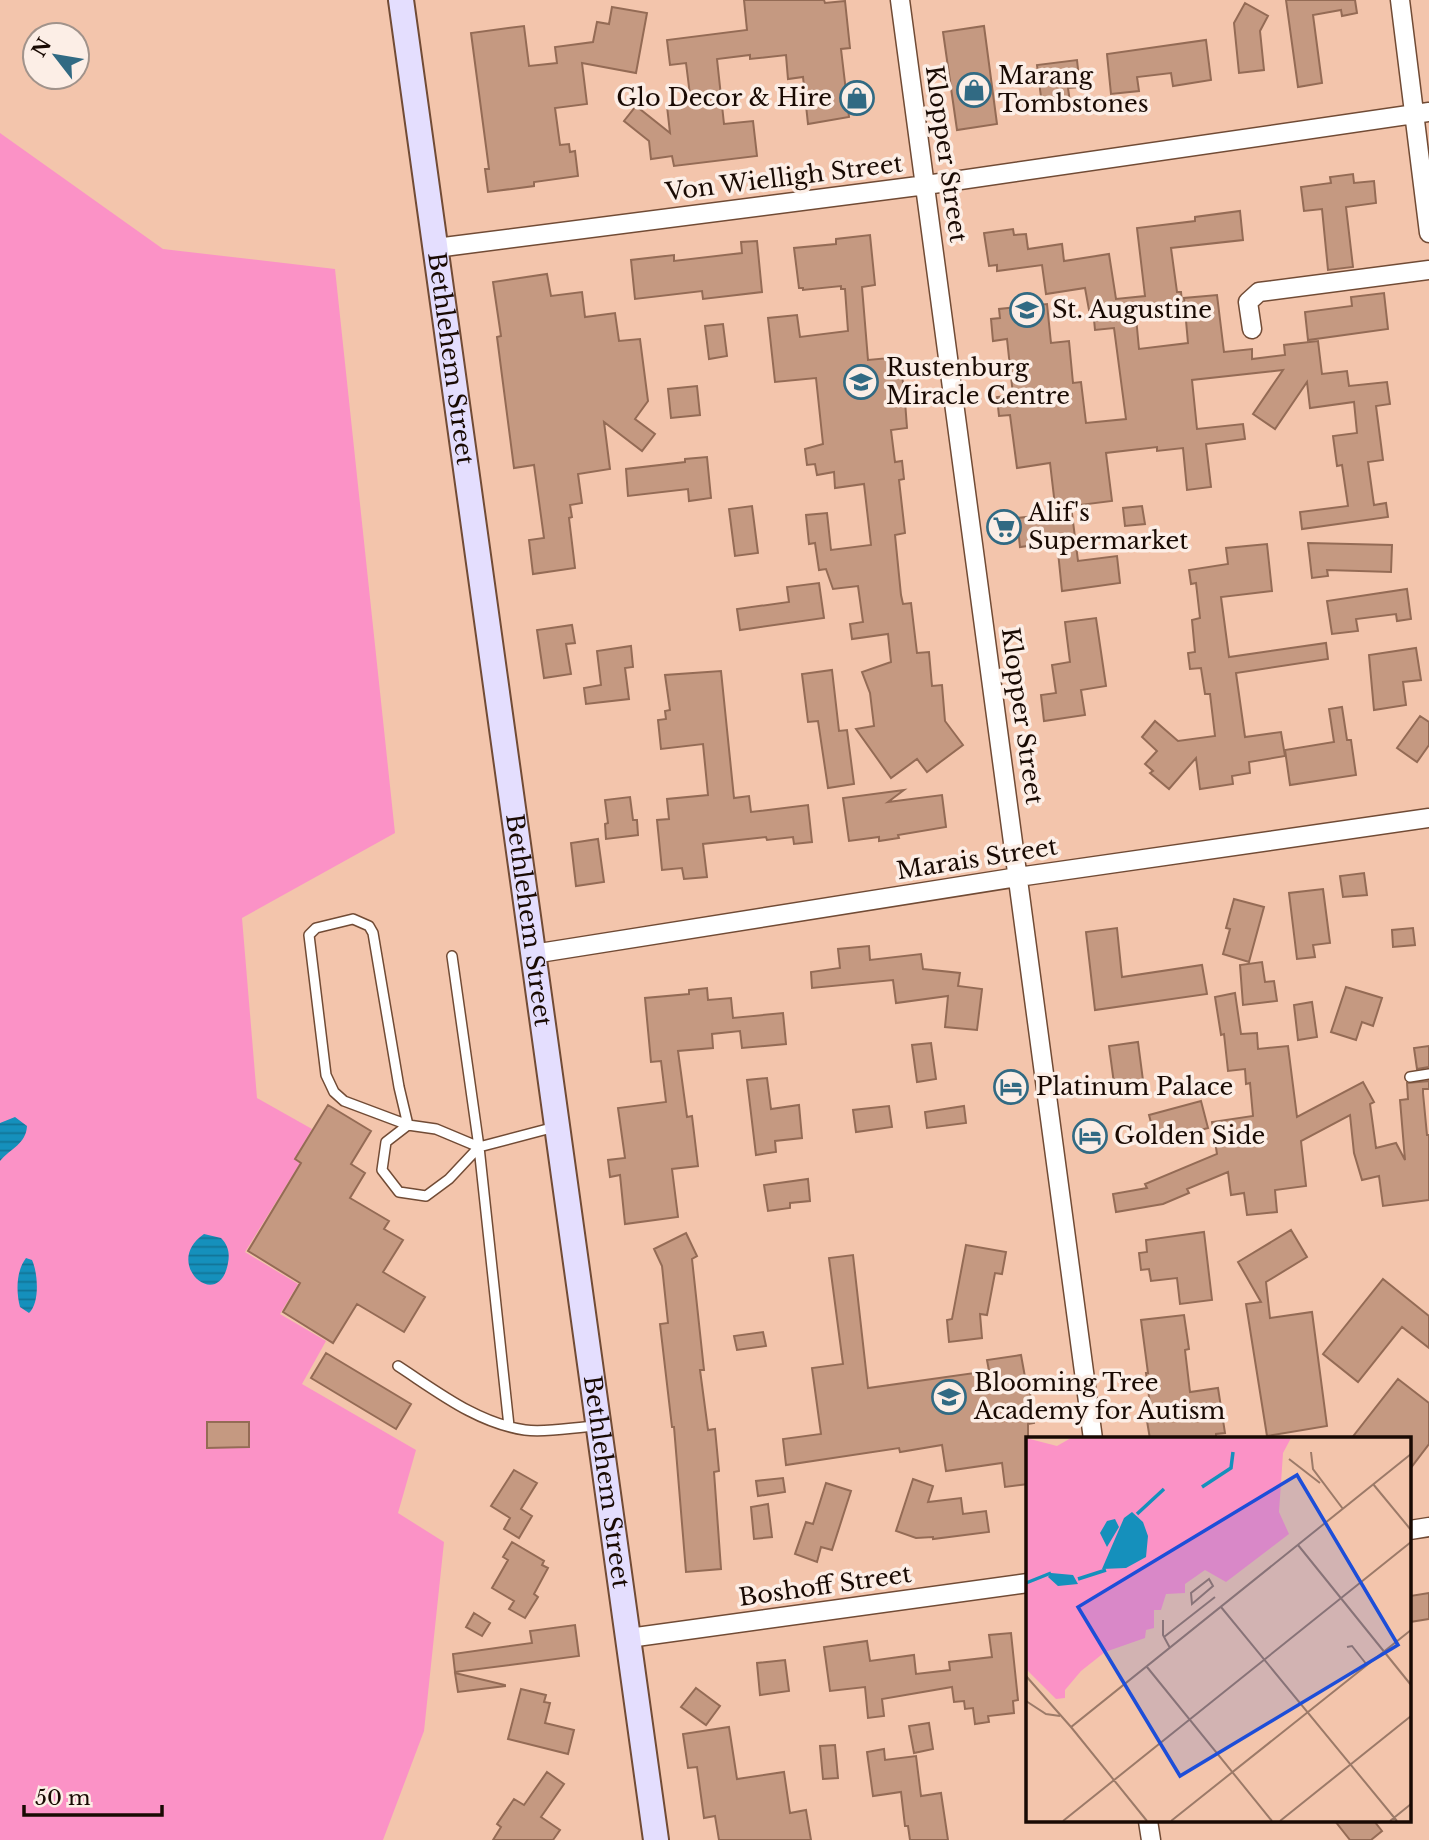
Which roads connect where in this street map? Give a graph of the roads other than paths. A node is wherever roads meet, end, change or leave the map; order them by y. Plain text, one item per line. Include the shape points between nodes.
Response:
1 (401, 0) edge
2 (900, 0) edge
3 (1400, 0) edge
4 (1422, 113) edge
5 (926, 185) junction
6 (1429, 233) edge
7 (436, 248) junction
8 (1429, 270) edge
9 (1252, 329) dead end
10 (1429, 818) edge
11 (1018, 877) junction
12 (533, 954) junction
13 (452, 956) dead end
14 (1429, 1074) edge
15 (1410, 1077) dead end
16 (408, 1125) junction
17 (556, 1127) junction
18 (479, 1147) junction
19 (398, 1366) dead end
20 (509, 1426) junction
21 (598, 1426) junction
22 (1093, 1437) edge
23 (1026, 1583) edge
24 (629, 1638) junction
25 (1148, 1822) edge
26 (656, 1840) edge
27 (1151, 1840) edge

1 - 7 main road, Bethlehem Street
2 - 5 street, Klopper Street
3 - 4 street
4 - 5 street, Von Wielligh Street
4 - 6 street
5 - 7 street, Von Wielligh Street
5 - 11 street, Klopper Street
7 - 12 main road, Bethlehem Street
8 - 9 street via 1259,292 1248,302
10 - 11 street, Marais Street
11 - 12 street, Marais Street
11 - 22 street, Klopper Street
12 - 17 main road, Bethlehem Street
13 - 18 lane
14 - 15 lane
16 - 16 lane via 371,928 353,919 316,928 309,936 309,947 326,1075 334,1093
16 - 18 lane via 436,1129
16 - 18 lane via 386,1142 382,1170 399,1192 426,1196
17 - 18 lane
17 - 21 main road, Bethlehem Street
18 - 20 lane
19 - 20 lane via 464,1409
20 - 21 lane via 528,1430
21 - 24 main road, Bethlehem Street
23 - 24 street, Boshoff Street
24 - 26 main road, Bethlehem Street
25 - 27 street

